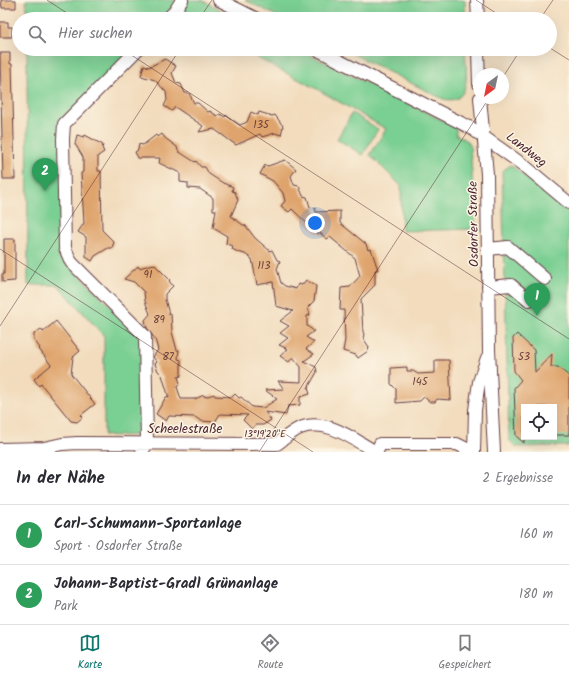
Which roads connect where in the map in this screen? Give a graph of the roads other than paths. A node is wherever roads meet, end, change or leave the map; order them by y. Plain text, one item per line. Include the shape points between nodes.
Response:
1 (182, 0) edge
2 (219, 0) edge
3 (477, 0) edge
4 (174, 12) edge
5 (243, 12) edge
6 (478, 12) edge
7 (131, 56) edge
8 (330, 56) edge
9 (478, 56) edge
10 (479, 68) edge
11 (480, 104) edge
12 (483, 135) junction
13 (569, 203) edge
14 (488, 249) junction
15 (546, 279) dead end
16 (488, 287) junction
17 (529, 300) dead end
18 (489, 350) junction
19 (145, 448) edge
20 (277, 448) edge
21 (0, 449) edge
22 (377, 452) edge
23 (474, 452) edge
24 (494, 452) edge

1 - 4 street
2 - 5 street
3 - 6 street
7 - 19 street via 64,124 65,248 71,262 145,336
8 - 12 street, Landweg
9 - 10 street
11 - 12 street, Osdorfer Straße
12 - 13 street, Landweg
12 - 14 street, Osdorfer Straße via 487,174
14 - 15 street via 508,247
14 - 16 street, Osdorfer Straße
16 - 17 street via 511,285
16 - 18 street, Osdorfer Straße
18 - 23 street, Osdorfer Straße via 479,382
18 - 24 street, Osdorfer Straße
19 - 20 street, Scheelestraße
19 - 21 street, Scheelestraße via 77,443 44,448
20 - 22 street, Scheelestraße via 290,432 308,426 326,426
22 - 23 street, Scheelestraße via 380,444 457,444

